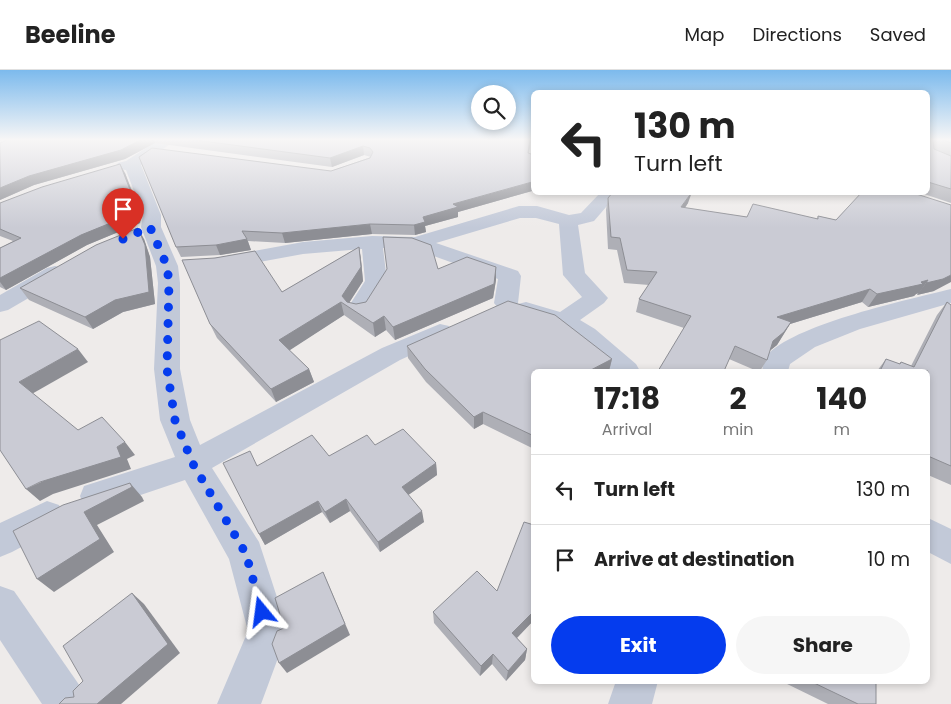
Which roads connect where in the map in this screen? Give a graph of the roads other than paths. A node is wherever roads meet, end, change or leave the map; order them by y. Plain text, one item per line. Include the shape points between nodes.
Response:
1 (114, 169) edge
2 (134, 169) edge
3 (104, 171) edge
4 (608, 195) edge
5 (568, 221) junction
6 (372, 242) junction
7 (416, 244) junction
8 (70, 265) edge
9 (185, 265) junction
10 (951, 296) edge
11 (0, 305) edge
12 (359, 309) edge
13 (563, 321) junction
14 (462, 323) edge
15 (626, 369) edge
16 (776, 369) edge
17 (193, 464) junction
18 (930, 535) edge
19 (0, 541) edge
20 (951, 547) edge
21 (0, 605) edge
22 (636, 684) edge
23 (67, 704) edge
24 (239, 704) edge
25 (630, 704) edge

1 - 3 street
2 - 9 street via 152,215 143,230
4 - 5 street via 587,217
5 - 7 street via 537,212 519,212
5 - 13 street via 574,275 596,298
6 - 7 street
6 - 9 street
6 - 12 street via 376,282
7 - 13 street via 510,276 497,307
8 - 11 street
9 - 17 street via 169,283 167,369 175,420
10 - 16 street via 850,324 806,341 778,360
13 - 15 street via 586,335
14 - 17 street via 391,354
17 - 19 street via 66,506
17 - 24 street via 246,554 268,631
18 - 20 street
21 - 23 street
22 - 25 street

